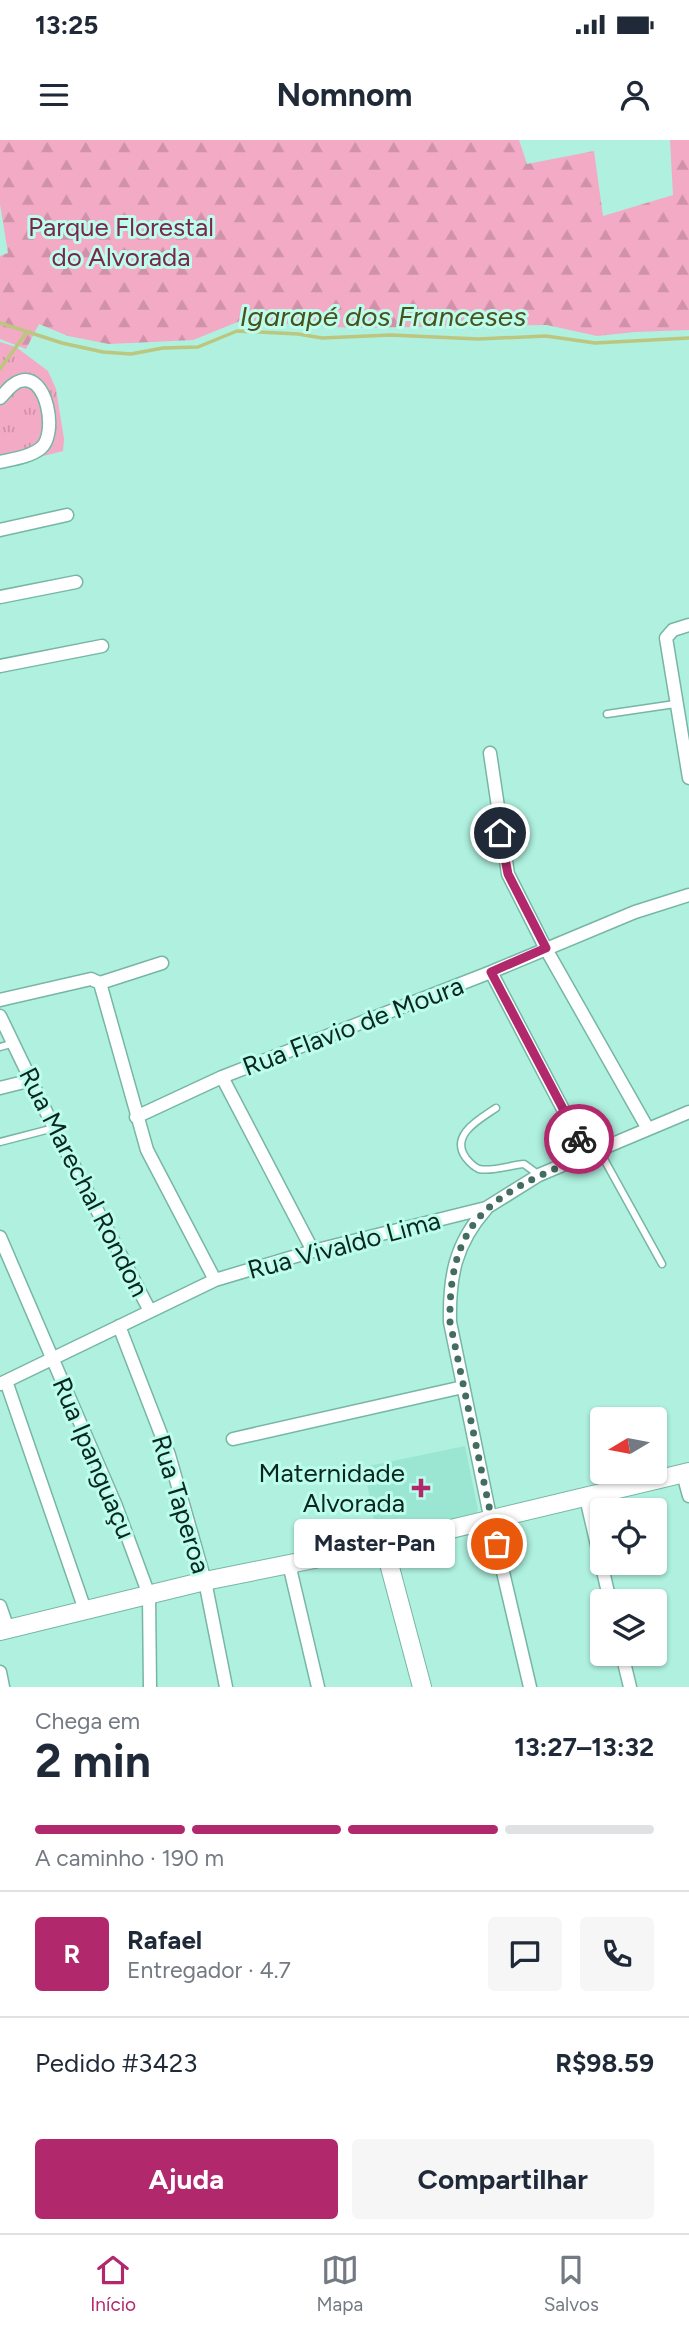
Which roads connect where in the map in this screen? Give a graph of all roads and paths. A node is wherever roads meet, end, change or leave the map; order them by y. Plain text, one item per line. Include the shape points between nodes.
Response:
1 (0, 398) edge
2 (0, 462) edge
3 (67, 515) dead end
4 (0, 530) edge
5 (76, 582) dead end
6 (0, 597) edge
7 (689, 625) edge
8 (102, 646) dead end
9 (0, 666) edge
10 (689, 701) edge
11 (676, 704) junction
12 (607, 714) dead end
13 (490, 753) dead end
14 (689, 777) edge
15 (689, 895) edge
16 (546, 948) junction
17 (162, 963) dead end
18 (491, 972) junction
19 (100, 982) junction
20 (0, 1000) edge
21 (0, 1016) edge
22 (14, 1043) junction
23 (0, 1047) edge
24 (222, 1077) junction
25 (32, 1080) junction
26 (0, 1088) edge
27 (496, 1108) dead end
28 (689, 1112) edge
29 (136, 1117) junction
30 (54, 1128) junction
31 (648, 1129) junction
32 (0, 1142) edge
33 (593, 1152) junction
34 (539, 1175) junction
35 (486, 1208) junction
36 (0, 1237) edge
37 (313, 1251) junction
38 (662, 1264) dead end
39 (215, 1280) junction
40 (150, 1311) junction
41 (119, 1326) junction
42 (52, 1358) junction
43 (3, 1383) edge
44 (463, 1387) junction
45 (233, 1439) dead end
46 (686, 1473) edge
47 (689, 1496) edge
48 (586, 1498) junction
49 (491, 1521) junction
50 (384, 1545) junction
51 (289, 1564) junction
52 (205, 1581) junction
53 (607, 1589) edge
54 (149, 1595) junction
55 (0, 1606) edge
56 (85, 1610) junction
57 (4, 1630) edge
58 (625, 1666) edge
59 (0, 1672) edge
60 (3, 1687) edge
61 (150, 1687) edge
62 (226, 1687) edge
63 (318, 1687) edge
64 (422, 1687) edge
65 (530, 1687) edge
66 (630, 1687) edge

1 - 2 street via 18,381 35,384 43,392 50,431 43,447 32,454
3 - 4 street
5 - 6 street
7 - 11 street via 668,634
8 - 9 street
10 - 11 street
11 - 12 lane
11 - 14 street
13 - 16 street via 508,874
15 - 16 street, Rua Flavio de Moura
16 - 18 street, Rua Flavio de Moura
16 - 31 street
17 - 19 street
18 - 24 street, Rua Flavio de Moura
18 - 33 street
19 - 20 street via 91,979
19 - 29 street
21 - 22 street, Rua Marechal Rondon
22 - 23 lane
22 - 25 street, Rua Marechal Rondon
24 - 29 street, Rua Flavio de Moura
24 - 37 street
25 - 26 street
25 - 30 street, Rua Marechal Rondon
27 - 34 lane via 464,1132 463,1154 480,1169 524,1164
28 - 31 street, Rua Vivaldo Lima
29 - 39 street via 147,1150
30 - 32 lane
30 - 40 street, Rua Marechal Rondon
31 - 33 street, Rua Vivaldo Lima
33 - 34 street, Rua Vivaldo Lima
33 - 38 lane
34 - 35 street, Rua Vivaldo Lima
35 - 37 street, Rua Vivaldo Lima
35 - 44 street via 472,1225 453,1268 450,1322
36 - 42 street, Rua Ipanguaçu
37 - 39 street, Rua Vivaldo Lima
39 - 40 street, Rua Vivaldo Lima
40 - 41 street, Rua Vivaldo Lima
41 - 42 street, Rua Vivaldo Lima
41 - 52 street, Rua Taperoa via 169,1455
42 - 43 street, Rua Vivaldo Lima
42 - 54 street, Rua Ipanguaçu
43 - 56 street
44 - 45 street
44 - 49 street
46 - 47 street
46 - 48 street
48 - 49 street
48 - 53 street
49 - 50 street
49 - 65 street
50 - 51 street
50 - 64 street
51 - 52 street
51 - 63 street
52 - 54 street
52 - 62 street, Rua Taperoa
54 - 56 street
54 - 61 street, Rua Ipanguaçu
55 - 57 street
56 - 57 street
58 - 66 street
59 - 60 street

